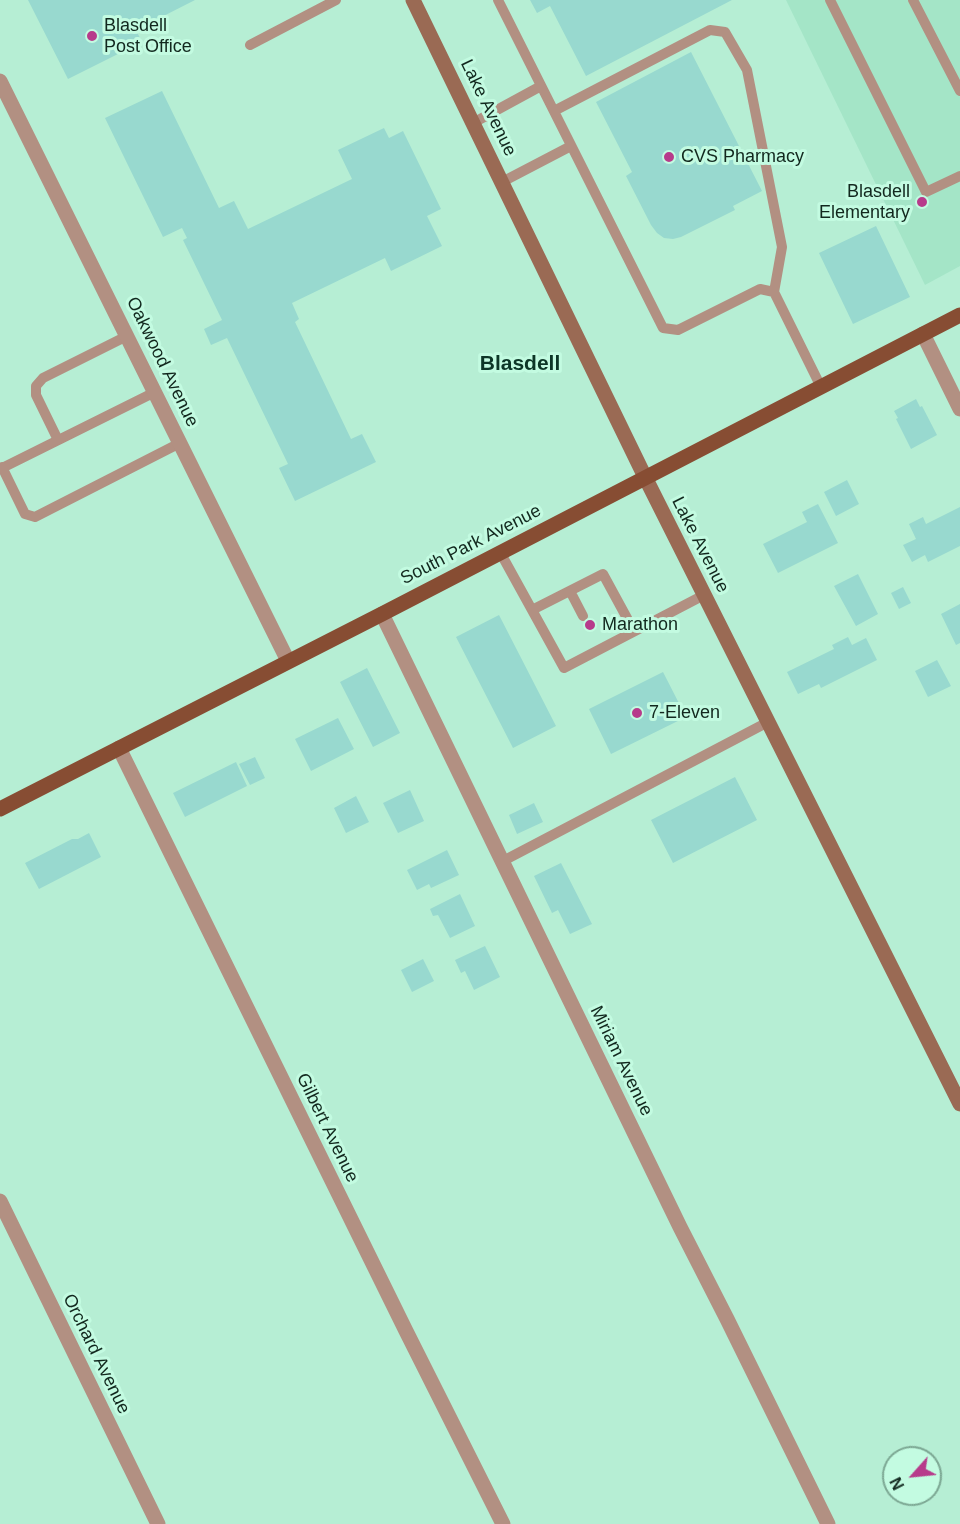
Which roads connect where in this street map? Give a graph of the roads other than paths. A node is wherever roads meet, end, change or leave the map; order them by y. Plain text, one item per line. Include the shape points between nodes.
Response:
1 (336, 0) edge
2 (413, 0) edge
3 (498, 0) edge
4 (831, 0) edge
5 (914, 0) edge
6 (250, 45) dead end
7 (0, 81) edge
8 (541, 86) junction
9 (960, 91) edge
10 (554, 111) junction
11 (473, 123) junction
12 (571, 146) junction
13 (960, 176) edge
14 (502, 183) junction
15 (774, 292) junction
16 (960, 315) edge
17 (923, 334) junction
18 (127, 336) junction
19 (821, 387) junction
20 (155, 392) junction
21 (960, 409) edge
22 (58, 440) junction
23 (180, 443) junction
24 (1, 468) edge
25 (645, 477) junction
26 (500, 552) junction
27 (570, 591) junction
28 (704, 595) junction
29 (532, 610) junction
30 (382, 614) junction
31 (583, 616) dead end
32 (634, 631) junction
33 (288, 661) junction
34 (768, 722) junction
35 (119, 748) junction
36 (0, 809) edge
37 (502, 861) junction
38 (960, 1104) edge
39 (0, 1201) edge
40 (158, 1524) edge
41 (503, 1524) edge
42 (828, 1524) edge

1 - 6 lane
2 - 11 street, Lake Avenue
3 - 8 lane
4 - 13 lane via 926,192
5 - 9 lane
7 - 18 street, Oakwood Avenue
8 - 10 lane
8 - 11 lane
10 - 12 lane
10 - 15 lane via 710,30 725,32 747,70 782,247
11 - 14 street, Lake Avenue
12 - 14 lane
12 - 15 lane via 663,328 678,330 760,289
14 - 25 street, Lake Avenue
15 - 19 lane
16 - 17 main road, South Park Avenue
17 - 19 main road, South Park Avenue
17 - 21 street
18 - 20 street, Oakwood Avenue
18 - 22 lane via 43,378 36,386 36,395
19 - 25 main road, South Park Avenue
20 - 22 lane
20 - 23 street, Oakwood Avenue
22 - 24 lane
23 - 24 lane via 35,517 25,514
23 - 33 street, Oakwood Avenue
25 - 26 main road, South Park Avenue
25 - 28 street, Lake Avenue
26 - 29 lane
26 - 30 main road, South Park Avenue
27 - 29 lane
27 - 31 lane
27 - 32 lane via 603,574
28 - 32 lane
28 - 34 street, Lake Avenue
29 - 32 lane via 564,668 598,644
30 - 33 main road, South Park Avenue
30 - 37 street, Miriam Avenue
33 - 35 main road, South Park Avenue
34 - 37 lane
34 - 38 street, Lake Avenue
35 - 36 main road, South Park Avenue
35 - 41 street, Gilbert Avenue
37 - 42 street, Miriam Avenue
39 - 40 street, Orchard Avenue

